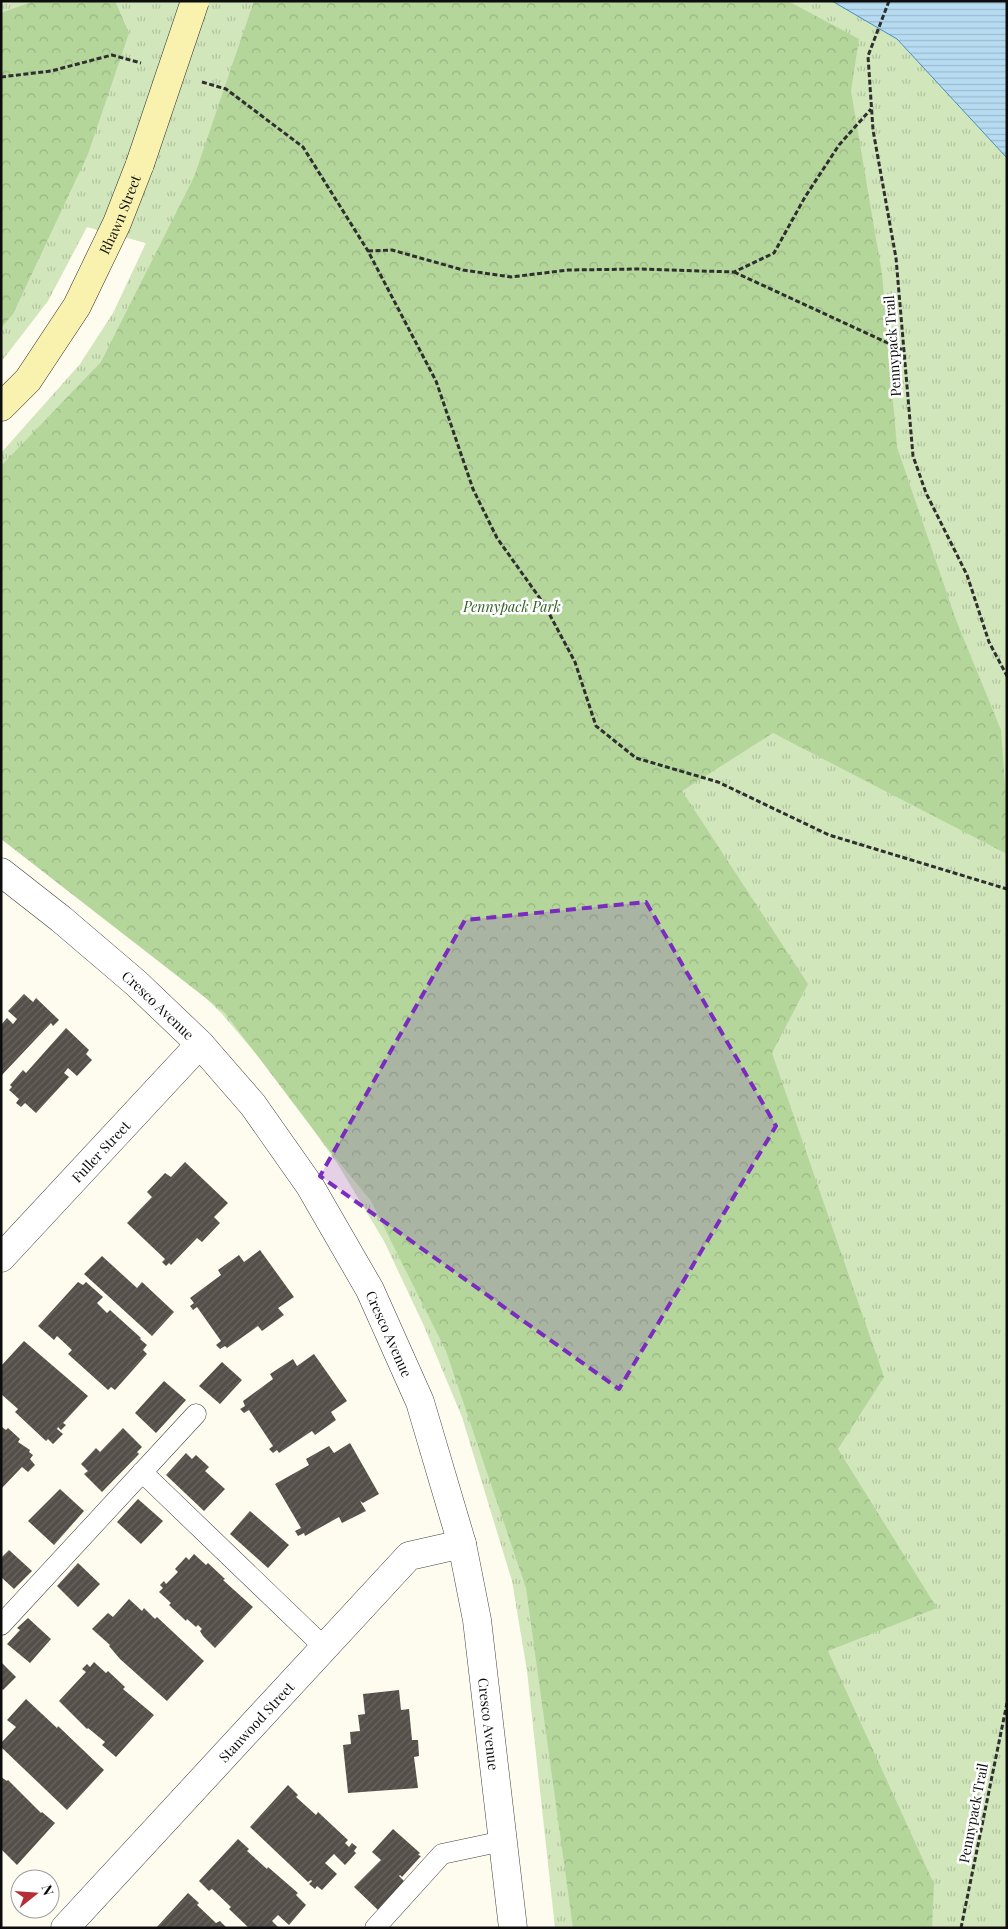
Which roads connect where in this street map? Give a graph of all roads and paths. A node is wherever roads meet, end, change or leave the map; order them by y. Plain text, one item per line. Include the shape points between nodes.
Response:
1 (195, 1) edge
2 (889, 1) edge
3 (150, 66) dead end
4 (1, 77) edge
5 (198, 80) dead end
6 (871, 109) junction
7 (368, 251) junction
8 (734, 272) junction
9 (903, 350) junction
10 (1, 407) edge
11 (1007, 676) edge
12 (1, 872) edge
13 (1007, 889) edge
14 (200, 1044) junction
15 (1, 1258) edge
16 (196, 1414) dead end
17 (142, 1472) junction
18 (462, 1544) junction
19 (1, 1626) edge
20 (324, 1647) junction
21 (1007, 1703) edge
22 (503, 1842) junction
23 (65, 1928) edge
24 (375, 1928) edge
25 (513, 1928) edge
26 (961, 1928) edge

1 - 10 main road, Rhawn Street, bridge via 117,224 77,306 28,380
2 - 6 path, Pennypack Trail via 868,56
3 - 4 path via 112,55 51,71
5 - 7 path via 226,89 302,147
6 - 8 path via 839,145 774,253
6 - 9 path, Pennypack Trail via 896,258
7 - 8 path via 392,250 464,270 511,277 568,270
7 - 13 path via 436,381 472,489 496,538 544,604 562,637 575,662 596,726 636,758 718,782 829,835
8 - 9 path
9 - 11 path, Pennypack Trail via 913,456 926,493 967,575 989,642
12 - 14 street, Cresco Avenue via 136,983
14 - 15 street, Fuller Street
14 - 18 street, Cresco Avenue via 253,1105 310,1186 370,1290 420,1402
16 - 17 lane
17 - 19 lane
17 - 20 lane
18 - 20 street, Stanwood Street via 409,1556
18 - 22 street, Cresco Avenue via 477,1620
20 - 23 street, Stanwood Street
21 - 26 path, Pennypack Trail
22 - 24 lane via 442,1854
22 - 25 street, Cresco Avenue

